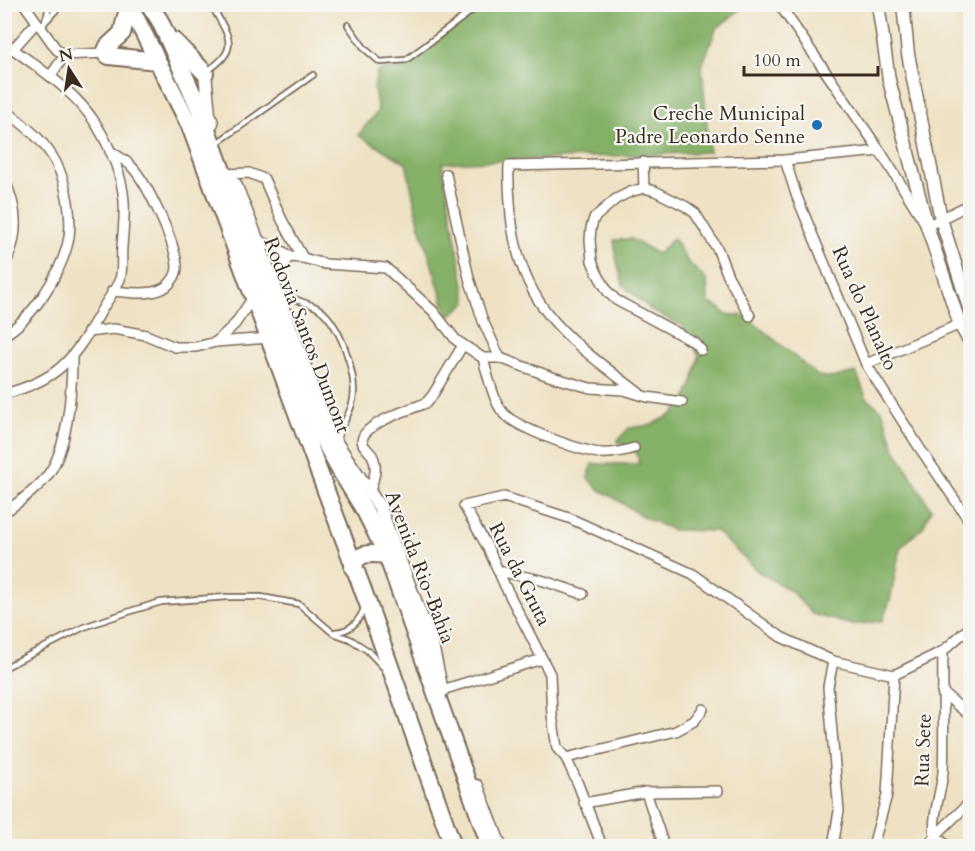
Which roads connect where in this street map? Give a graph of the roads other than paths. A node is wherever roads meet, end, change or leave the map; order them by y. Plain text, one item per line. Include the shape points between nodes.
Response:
1 (24, 4) edge
2 (47, 4) edge
3 (56, 4) edge
4 (129, 4) edge
5 (149, 4) edge
6 (210, 4) edge
7 (481, 4) edge
8 (779, 4) edge
9 (878, 4) edge
10 (903, 4) edge
11 (160, 21) junction
12 (42, 25) junction
13 (348, 25) dead end
14 (4, 42) edge
15 (13, 49) junction
16 (105, 53) junction
17 (65, 55) junction
18 (157, 61) junction
19 (205, 73) junction
20 (51, 75) junction
21 (313, 75) dead end
22 (4, 109) edge
23 (217, 144) junction
24 (109, 150) junction
25 (880, 151) junction
26 (785, 160) junction
27 (643, 162) junction
28 (227, 174) junction
29 (446, 174) dead end
30 (4, 179) edge
31 (644, 189) junction
32 (970, 204) edge
33 (941, 219) junction
34 (927, 226) junction
35 (257, 239) junction
36 (289, 257) junction
37 (303, 258) junction
38 (4, 267) edge
39 (273, 283) junction
40 (112, 291) junction
41 (254, 296) junction
42 (970, 311) edge
43 (750, 316) dead end
44 (965, 323) edge
45 (88, 332) junction
46 (4, 335) edge
47 (269, 338) junction
48 (216, 342) junction
49 (970, 342) edge
50 (463, 345) junction
51 (701, 350) dead end
52 (72, 358) junction
53 (483, 358) junction
54 (500, 358) junction
55 (866, 364) junction
56 (639, 393) junction
57 (4, 394) edge
58 (682, 402) dead end
59 (337, 444) junction
60 (634, 448) dead end
61 (370, 492) junction
62 (365, 511) junction
63 (4, 513) edge
64 (970, 522) edge
65 (393, 561) junction
66 (353, 568) junction
67 (498, 571) junction
68 (583, 594) dead end
69 (367, 601) junction
70 (970, 627) edge
71 (333, 633) junction
72 (943, 651) junction
73 (542, 659) junction
74 (833, 661) junction
75 (4, 668) edge
76 (894, 675) junction
77 (442, 690) junction
78 (942, 692) junction
79 (400, 698) junction
80 (703, 709) dead end
81 (970, 716) edge
82 (566, 758) junction
83 (718, 791) dead end
84 (646, 792) junction
85 (970, 802) edge
86 (584, 803) junction
87 (935, 836) junction
88 (453, 846) edge
89 (490, 846) edge
90 (500, 846) edge
91 (602, 846) edge
92 (664, 846) edge
93 (833, 846) edge
94 (873, 846) edge
95 (927, 846) edge
96 (948, 846) edge

1 - 12 street
2 - 12 lane
3 - 12 lane via 56,10
4 - 16 highway via 122,33
4 - 18 highway, Rodovia Santos Dumont
5 - 11 highway, Rodovia Santos Dumont
6 - 19 lane via 230,46 226,56
7 - 13 lane via 406,60 380,62
8 - 25 street
9 - 34 street via 889,80
10 - 33 street via 908,54
11 - 19 highway
11 - 23 highway, Rodovia Santos Dumont
12 - 15 street
12 - 17 street via 57,50
14 - 15 street
15 - 20 street
16 - 17 street
16 - 18 highway
17 - 20 street
18 - 41 highway, Rodovia Santos Dumont via 190,126
19 - 23 street
20 - 24 street via 96,124
21 - 23 lane
22 - 46 street via 43,141 66,186 69,216 68,246 47,292
23 - 28 highway, Rodovia Santos Dumont
24 - 40 street via 124,202 120,278
24 - 40 street via 129,164 143,182 176,255 178,270 161,290
25 - 26 street
25 - 34 street
26 - 27 street
26 - 55 street, Rua do Planalto
27 - 31 street
27 - 56 street via 509,166 508,185 514,239 531,290 556,325 581,349
28 - 35 street, Avenida Rio-Bahia
28 - 37 street via 249,173 264,179
28 - 62 highway, Rodovia Santos Dumont via 309,411
29 - 54 street via 469,278
30 - 38 street via 13,201 17,232
31 - 43 street via 664,195 695,213
31 - 51 street via 616,199 594,218 592,261 616,300 694,342
32 - 33 street
33 - 34 street
33 - 42 street
34 - 44 street
35 - 36 street
35 - 39 street, Avenida Rio-Bahia
36 - 37 street
36 - 39 street
37 - 50 street via 325,264 386,268
39 - 59 street, Avenida Rio-Bahia via 321,412
39 - 59 lane via 291,299 317,308 344,345 353,377 353,399
40 - 45 street
41 - 47 highway, Rodovia Santos Dumont
41 - 48 street via 235,324
44 - 49 street
44 - 55 street
45 - 48 street via 114,329 146,334 175,347
45 - 52 street
47 - 48 street
47 - 66 highway, Rodovia Santos Dumont
50 - 53 street
50 - 61 street via 426,403 364,432 363,444 373,457 376,470
52 - 57 street via 48,378
52 - 63 street via 72,393 59,454 47,477
53 - 54 street
53 - 60 street via 500,410 509,418 594,452
54 - 56 street via 590,388
55 - 64 street, Rua do Planalto
56 - 58 street
59 - 61 street, Avenida Rio-Bahia
61 - 62 highway
61 - 65 street, Avenida Rio-Bahia via 379,506
62 - 65 highway, Rodovia Santos Dumont
65 - 66 highway via 371,553 361,555
65 - 77 street, Avenida Rio-Bahia via 432,645
65 - 89 highway, Rodovia Santos Dumont
66 - 69 highway, Rodovia Santos Dumont
67 - 68 street via 541,579
67 - 73 street, Rua da Gruta
67 - 74 street, Rua da Gruta via 464,506 504,497 569,518 693,574 781,637
69 - 71 lane via 352,627
69 - 79 highway, Rodovia Santos Dumont
70 - 72 street
71 - 75 lane via 299,604 227,597 161,602 84,627
71 - 79 lane via 360,644 374,656
72 - 76 street
72 - 78 street, Rua Sete
73 - 77 street
73 - 82 street, Rua da Gruta via 550,674 557,748
74 - 76 street
74 - 93 street via 828,687 839,812
76 - 94 street via 887,795
77 - 90 street, Avenida Rio-Bahia
78 - 81 street
78 - 87 street, Rua Sete via 944,755
79 - 88 highway, Rodovia Santos Dumont
80 - 82 street via 694,721 676,731
82 - 86 street, Rua da Gruta
83 - 84 street
84 - 86 street
84 - 92 street
85 - 87 street
86 - 91 street, Rua da Gruta
87 - 95 street
87 - 96 street

